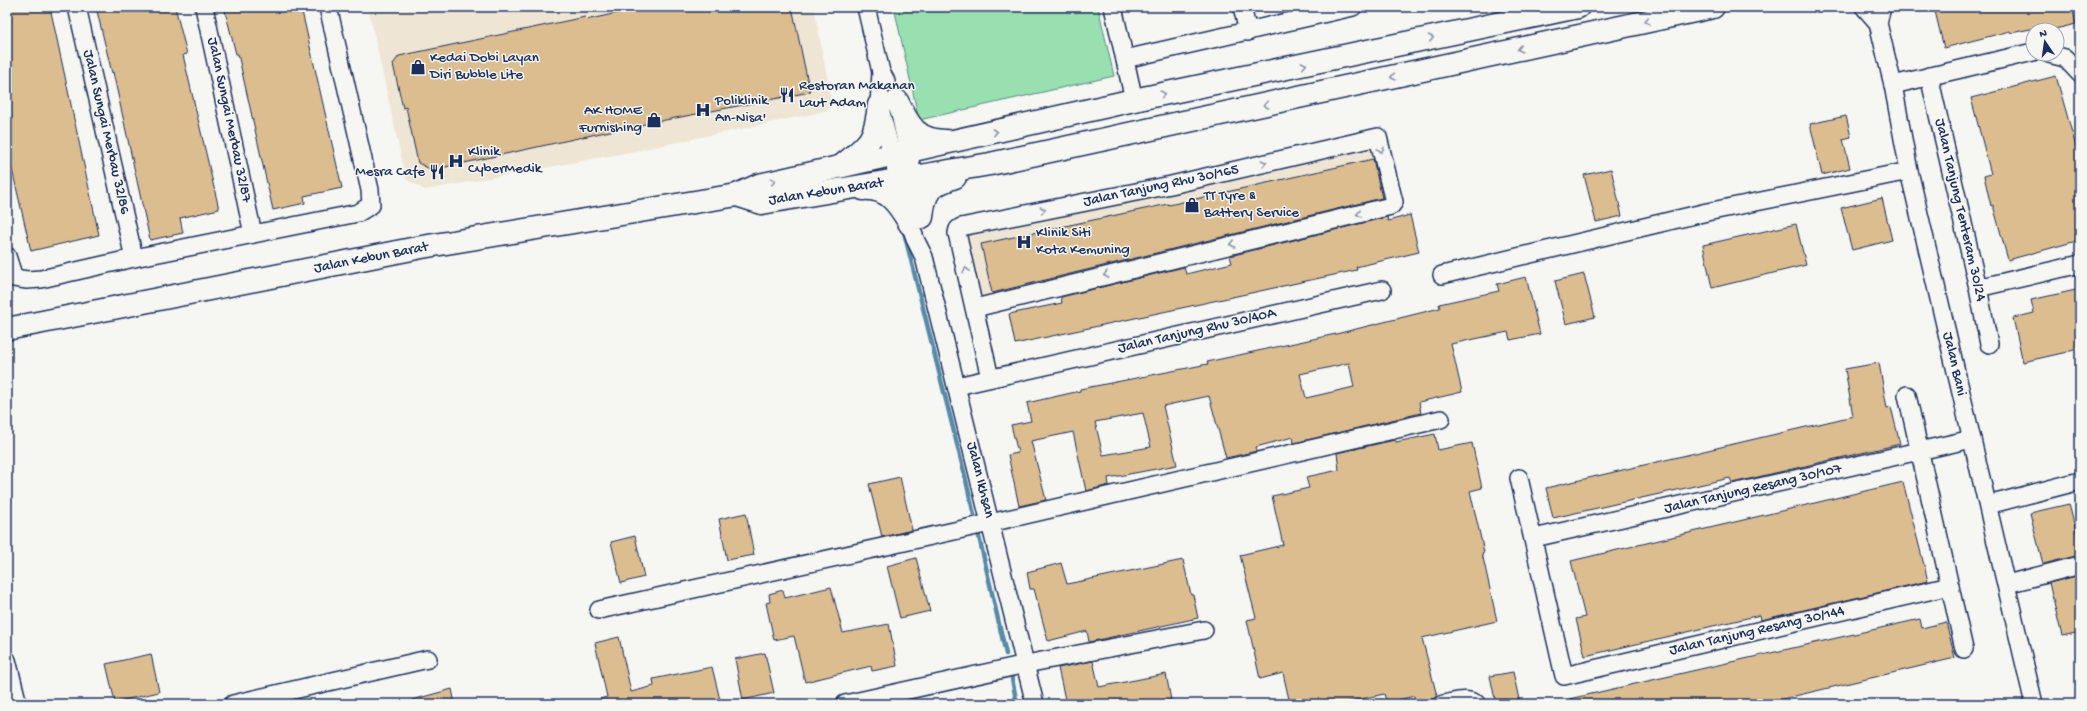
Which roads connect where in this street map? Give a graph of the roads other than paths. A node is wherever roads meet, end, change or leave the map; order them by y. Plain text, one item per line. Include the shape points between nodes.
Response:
1 (77, 7) edge
2 (204, 7) edge
3 (328, 7) edge
4 (866, 7) edge
5 (1113, 7) edge
6 (1242, 7) edge
7 (1353, 7) edge
8 (1578, 7) edge
9 (1713, 7) edge
10 (1864, 7) edge
11 (1880, 15) edge
12 (1248, 32) junction
13 (2025, 54) edge
14 (2065, 58) edge
15 (1125, 59) junction
16 (2080, 74) edge
17 (1929, 76) junction
18 (1893, 85) junction
19 (1134, 100) junction
20 (888, 103) junction
21 (957, 141) junction
22 (900, 153) junction
23 (990, 164) junction
24 (841, 166) junction
25 (1910, 171) junction
26 (906, 179) junction
27 (835, 191) junction
28 (737, 196) junction
29 (916, 220) junction
30 (253, 234) junction
31 (7, 256) edge
32 (134, 258) junction
33 (2080, 264) edge
34 (1442, 275) dead end
35 (1978, 288) junction
36 (1382, 290) dead end
37 (975, 308) junction
38 (7, 329) edge
39 (1989, 344) dead end
40 (990, 378) junction
41 (957, 386) junction
42 (1907, 395) dead end
43 (1441, 419) dead end
44 (1972, 439) junction
45 (1920, 451) junction
46 (1519, 478) dead end
47 (2080, 481) edge
48 (1988, 504) junction
49 (979, 525) junction
50 (1534, 538) junction
51 (2080, 565) edge
52 (2007, 584) junction
53 (1950, 586) junction
54 (599, 610) dead end
55 (1204, 630) dead end
56 (1964, 649) dead end
57 (428, 659) dead end
58 (7, 660) edge
59 (1026, 664) junction
60 (18, 704) edge
61 (233, 704) edge
62 (845, 704) edge
63 (1035, 704) edge
64 (1443, 704) edge
65 (1477, 704) edge
66 (2034, 704) edge

1 - 32 street, Jalan Sungai Merbau 32/86
2 - 30 street, Jalan Sungai Merbau 32/87
3 - 30 street via 370,190 371,205 358,213
4 - 20 street, Jalan Ikhsan
5 - 15 street
6 - 12 street
7 - 12 street
19 -> 8 main road
9 -> 23 main road
10 - 11 street
11 - 18 street, Jalan Bani
12 - 15 street
13 - 17 street
14 - 16 street
15 - 19 street
17 - 18 street
17 - 35 street, Jalan Tanjung Tenteram 30/24
18 - 25 street, Jalan Bani
21 -> 19 main road
20 - 21 main road via 906,117 920,136 933,141
20 - 22 street, Jalan Ikhsan
20 - 24 main road via 869,143
21 - 22 main road, Jalan Kebun Barat
22 - 24 main road, Jalan Kebun Barat
22 - 26 street, Jalan Ikhsan
23 - 26 main road, Jalan Kebun Barat
23 - 29 main road via 933,187 925,196
28 -> 24 main road, Jalan Kebun Barat via 759,185
25 - 34 street via 1707,212
25 - 44 street, Jalan Bani
26 - 27 main road, Jalan Kebun Barat
26 - 29 street, Jalan Ikhsan
27 - 28 main road, Jalan Kebun Barat via 762,203
27 - 29 main road via 868,188 881,191 890,195
28 - 38 main road, Jalan Kebun Barat via 422,247
29 - 41 street, Jalan Ikhsan via 926,239 924,257
30 - 32 street
31 - 32 street via 14,278 27,280
33 - 35 street
35 - 39 street, Jalan Tanjung Tenteram 30/24
36 - 40 street, Jalan Tanjung Rhu 30/40A
37 -> 37 street, Jalan Tanjung Rhu 30/165 via 957,233 961,227 1171,185 1378,138 1394,202 1391,206
37 - 40 street
40 - 41 street, Jalan Tanjung Rhu 30/40A
41 - 49 street, Jalan Ikhsan
42 - 45 street
43 - 49 street
44 - 45 street, Jalan Tanjung Resang 30/107
44 - 48 street, Jalan Bani
45 - 50 street, Jalan Tanjung Resang 30/107
45 - 53 street
46 - 50 street
47 - 48 street
48 - 52 street, Jalan Bani
49 - 54 street
49 - 59 street, Jalan Ikhsan
50 - 53 street, Jalan Tanjung Resang 30/144 via 1564,676
51 - 52 street
52 - 66 street, Jalan Bani
53 - 56 street
55 - 59 street
57 - 61 street
58 - 60 street
59 - 62 street
59 - 63 street, Jalan Ikhsan
64 - 65 street via 1463,700

